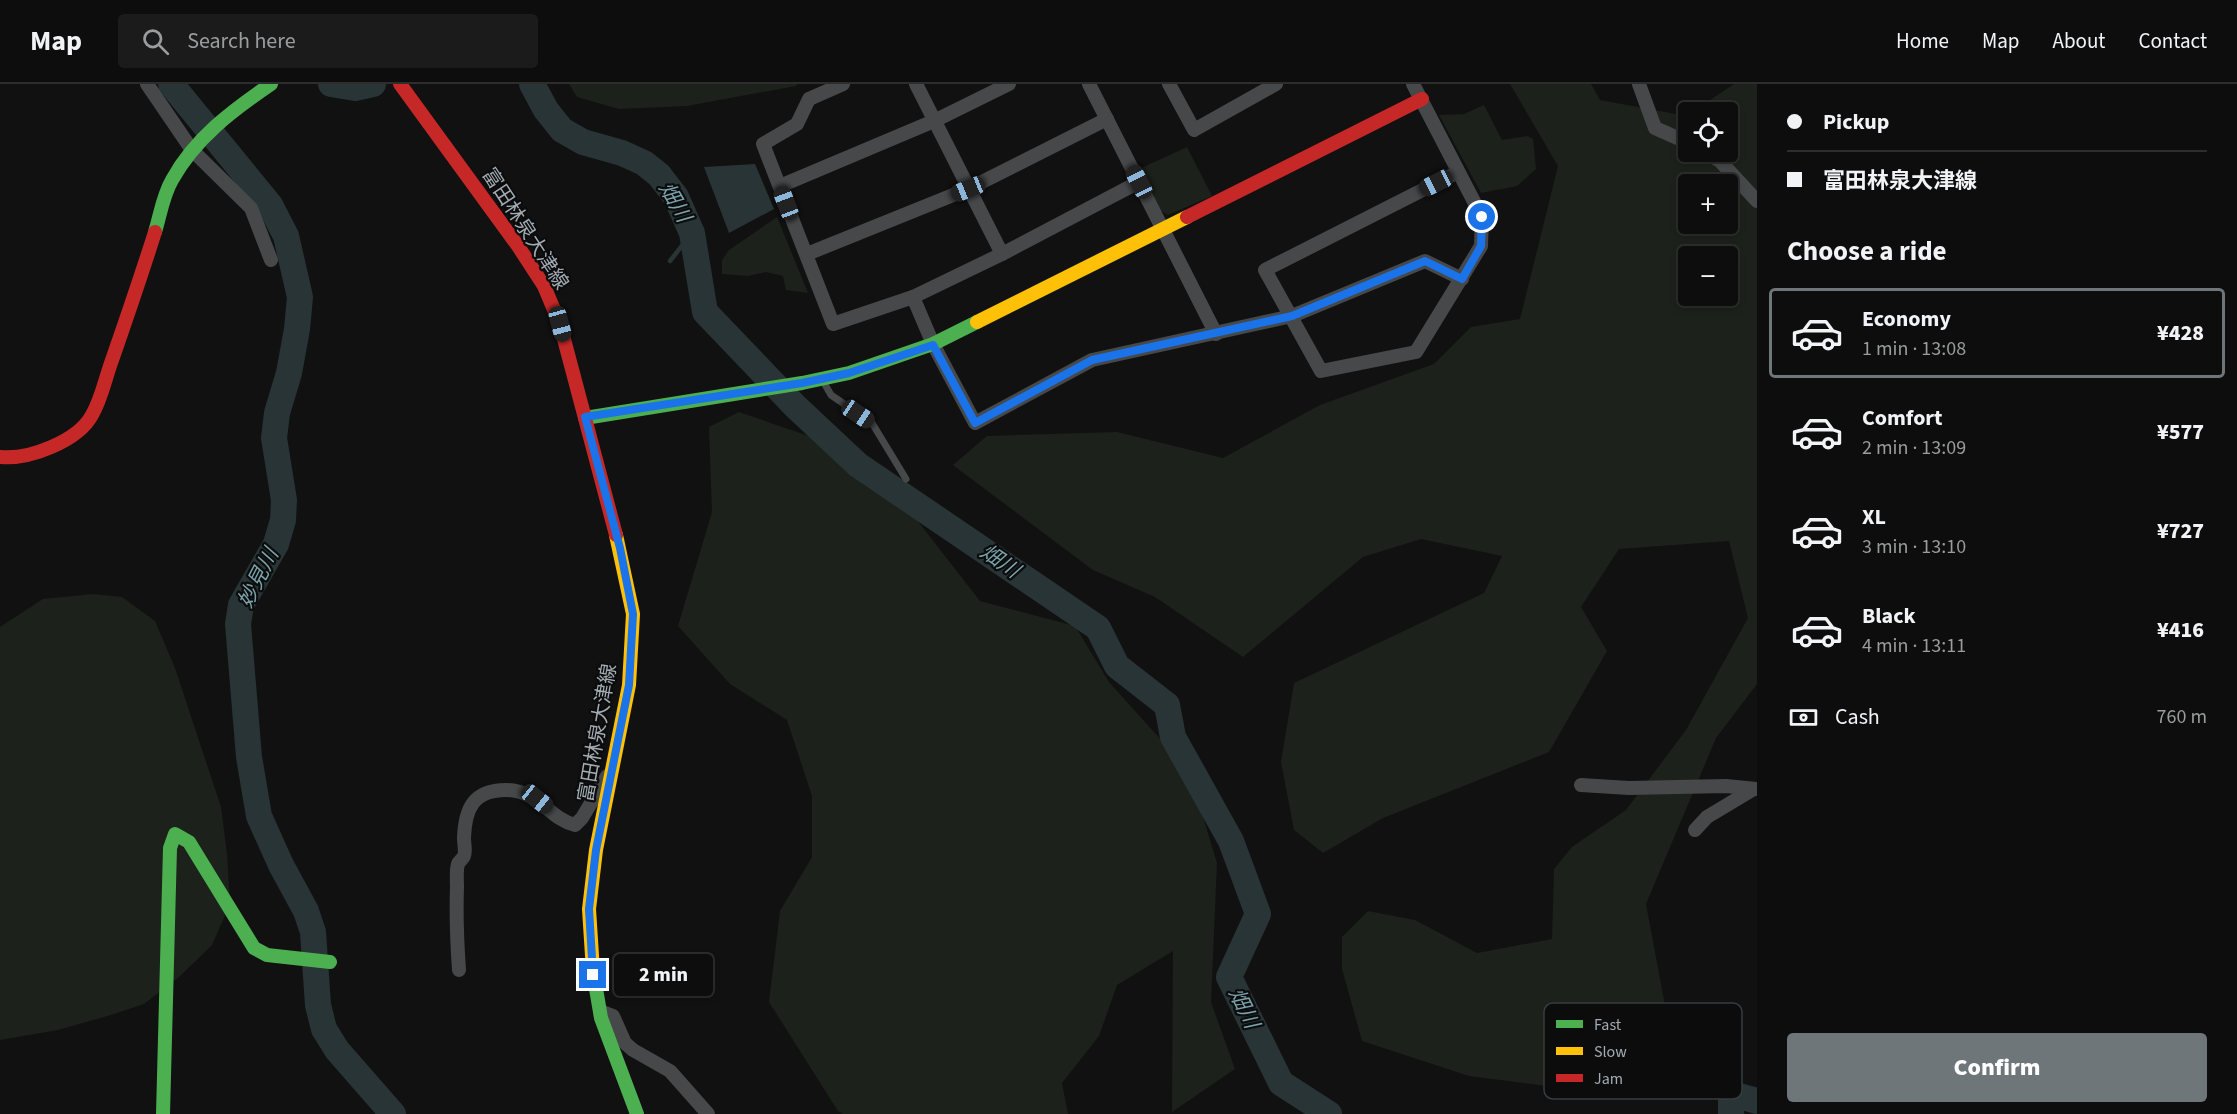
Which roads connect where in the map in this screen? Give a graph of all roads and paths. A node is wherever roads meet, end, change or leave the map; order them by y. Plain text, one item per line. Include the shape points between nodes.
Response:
1 (147, 84) edge
2 (271, 84) edge
3 (400, 84) edge
4 (843, 84) edge
5 (916, 84) edge
6 (1009, 84) edge
7 (1089, 84) edge
8 (1169, 84) edge
9 (1276, 84) edge
10 (1413, 84) edge
11 (1639, 84) edge
12 (1422, 99) junction
13 (1107, 120) junction
14 (934, 121) junction
15 (1678, 138) edge
16 (192, 150) junction
17 (1721, 162) edge
18 (1458, 172) junction
19 (1139, 182) junction
20 (780, 186) junction
21 (968, 189) junction
22 (1757, 201) edge
23 (1163, 230) junction
24 (807, 254) junction
25 (1002, 254) junction
26 (271, 260) dead end
27 (1462, 279) junction
28 (914, 297) junction
29 (1292, 316) junction
30 (1216, 334) junction
31 (933, 345) junction
32 (821, 379) junction
33 (585, 417) junction
34 (0, 457) edge
35 (906, 479) dead end
36 (612, 770) junction
37 (1581, 785) dead end
38 (1755, 790) edge
39 (1695, 830) dead end
40 (330, 962) dead end
41 (459, 970) dead end
42 (600, 1011) junction
43 (163, 1114) edge
44 (638, 1114) edge
45 (708, 1114) edge

1 - 16 street
2 - 16 street via 232,110
3 - 33 street, 富田林泉大津線 via 544,286 560,324
4 - 20 street via 809,99 797,124 763,144
5 - 14 street
6 - 14 street
7 - 13 street
8 - 9 street via 1194,130
10 - 12 street
11 - 15 street via 1655,128
12 - 18 street
12 - 23 street
13 - 19 street
13 - 21 street
14 - 20 street
14 - 21 street
16 - 26 street via 251,208
16 - 34 street via 171,181 132,307 92,416 73,436 44,450
17 - 22 street
18 - 27 street via 1482,217 1481,246
18 - 29 street via 1265,270
19 - 23 street
19 - 25 street
20 - 24 street
21 - 24 street
21 - 25 street
23 - 30 street
23 - 31 street
24 - 28 street via 833,324
25 - 28 street
27 - 29 street via 1425,261
27 - 29 street via 1416,352 1321,371
28 - 31 street
29 - 30 street
30 - 31 street via 1092,360 975,423
31 - 32 street
32 - 33 street
32 - 35 lane via 831,395 872,423
33 - 36 street, 富田林泉大津線 via 633,614 629,685
36 - 41 street via 575,825 522,793 506,790 476,798 465,821 464,856 458,865
36 - 42 street, 富田林泉大津線 via 589,909 593,975
37 - 38 street via 1726,786
38 - 39 street via 1707,817
40 - 43 street via 267,955 254,948 189,842 175,834 170,848
42 - 44 street, 富田林泉大津線
42 - 45 street via 613,1016 633,1050 670,1071

